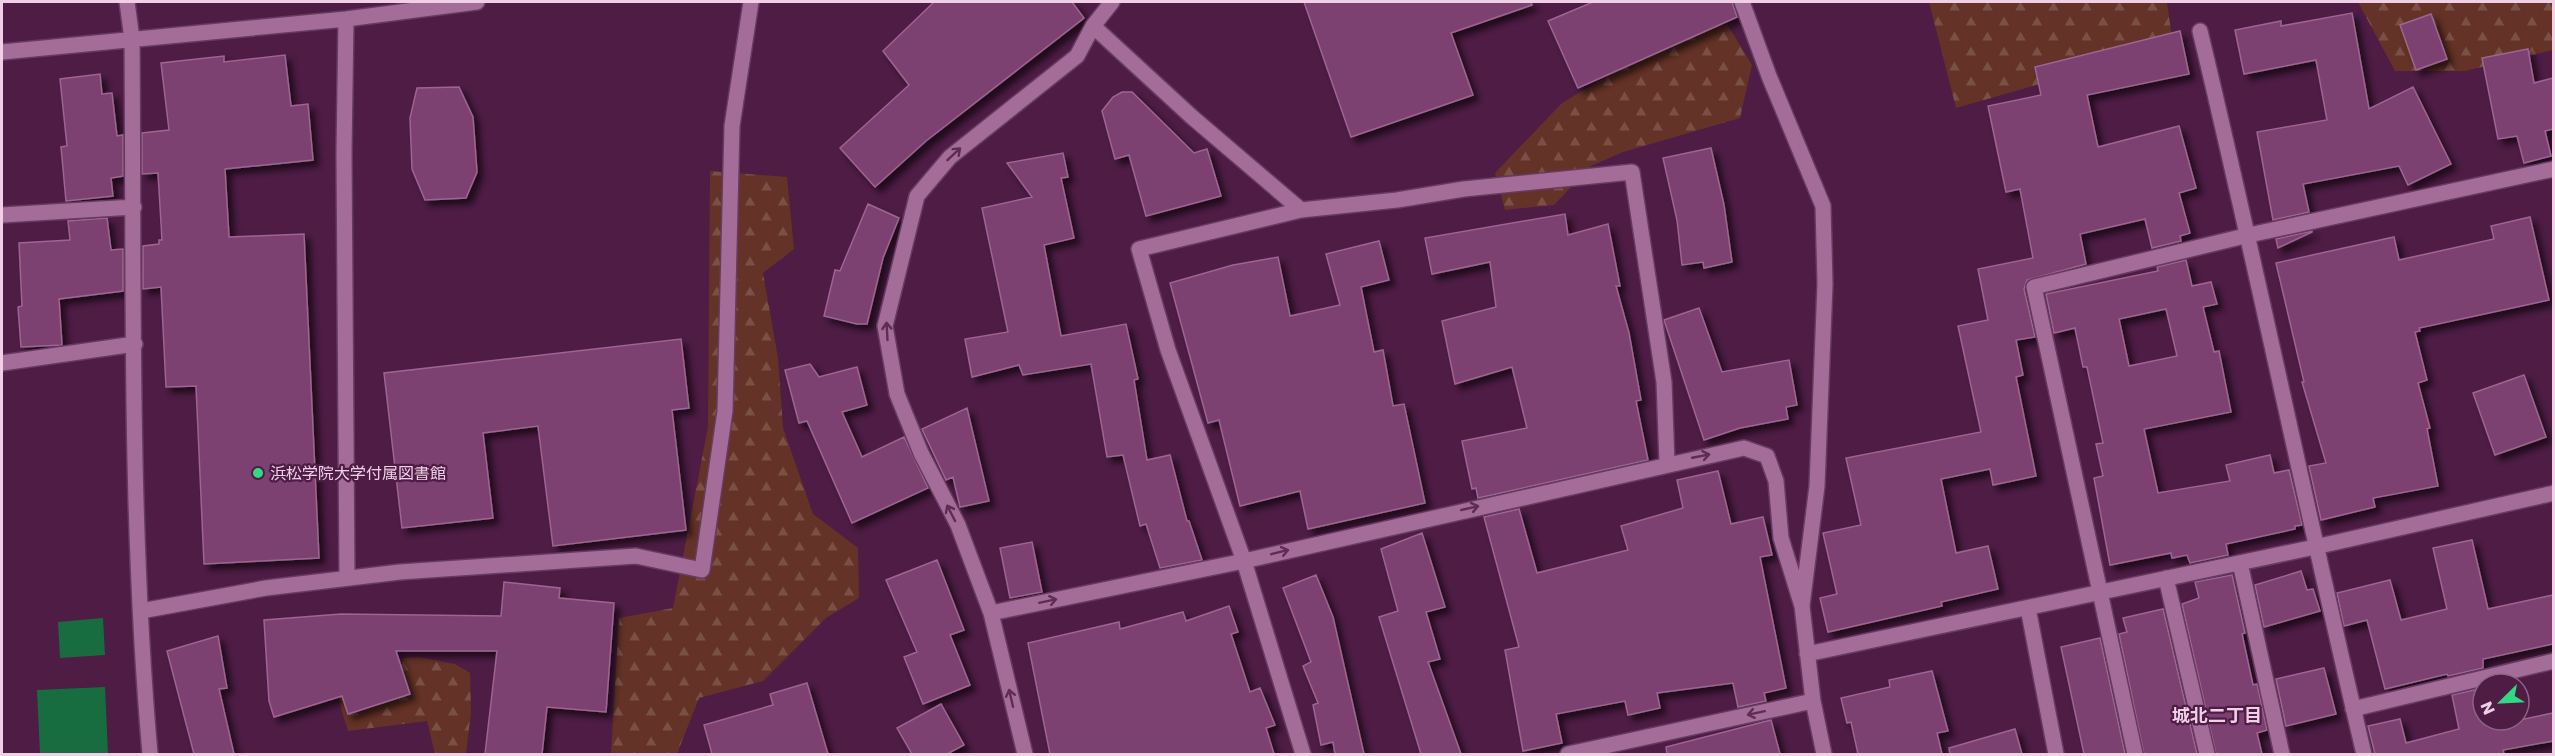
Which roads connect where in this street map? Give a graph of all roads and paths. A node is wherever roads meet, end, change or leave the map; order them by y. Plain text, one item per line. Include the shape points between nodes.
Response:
1 (127, 2) edge
2 (477, 2) edge
3 (751, 2) edge
4 (1112, 2) edge
5 (1742, 2) edge
6 (346, 20) junction
7 (1093, 26) junction
8 (2200, 31) dead end
9 (132, 39) junction
10 (2, 52) edge
11 (2553, 169) edge
12 (134, 207) junction
13 (1301, 210) junction
14 (2, 215) edge
15 (2249, 235) junction
16 (135, 344) junction
17 (2, 363) edge
18 (1667, 463) junction
19 (2553, 493) edge
20 (2315, 547) junction
21 (1244, 561) junction
22 (2241, 563) junction
23 (347, 578) junction
24 (2166, 578) junction
25 (2101, 592) junction
26 (1802, 606) junction
27 (2028, 608) junction
28 (141, 611) junction
29 (991, 613) junction
30 (1807, 654) junction
31 (2553, 661) edge
32 (1813, 700) junction
33 (2353, 708) junction
34 (150, 754) edge
35 (1025, 754) edge
36 (1303, 754) edge
37 (1568, 754) edge
38 (1824, 754) edge
39 (2056, 754) edge
40 (2135, 754) edge
41 (2207, 754) edge
42 (2282, 754) edge
43 (2364, 754) edge

1 - 9 street
2 - 6 street
3 - 23 street via 732,126 725,411 702,570 636,556
4 - 7 street
5 - 26 street via 1823,206 1825,284 1817,486
6 - 9 street
6 - 23 street
7 - 13 street
29 -> 7 street via 958,525 921,453 897,393 885,326 917,196 950,157 1077,56
8 - 15 street
9 - 10 street
9 - 12 street
11 - 15 street
12 - 14 street
12 - 16 street
13 - 18 street via 1632,172 1664,382
13 - 21 street via 1139,249 1168,350
15 - 20 street
15 - 25 street via 2034,287
16 - 17 street
16 - 28 street via 134,436
21 -> 18 street
18 -> 26 street via 1744,448 1767,456 1776,481 1781,538
19 - 20 street
20 - 22 street
20 - 33 street
29 -> 21 street
21 - 36 street
22 - 24 street
22 - 42 street
23 - 28 street
24 - 25 street
24 - 41 street
25 - 27 street
25 - 40 street
26 - 30 street
27 - 30 street
27 - 39 street
28 - 34 street
35 -> 29 street
30 - 32 street
31 - 33 street
32 -> 37 street
32 - 38 street
33 - 43 street

